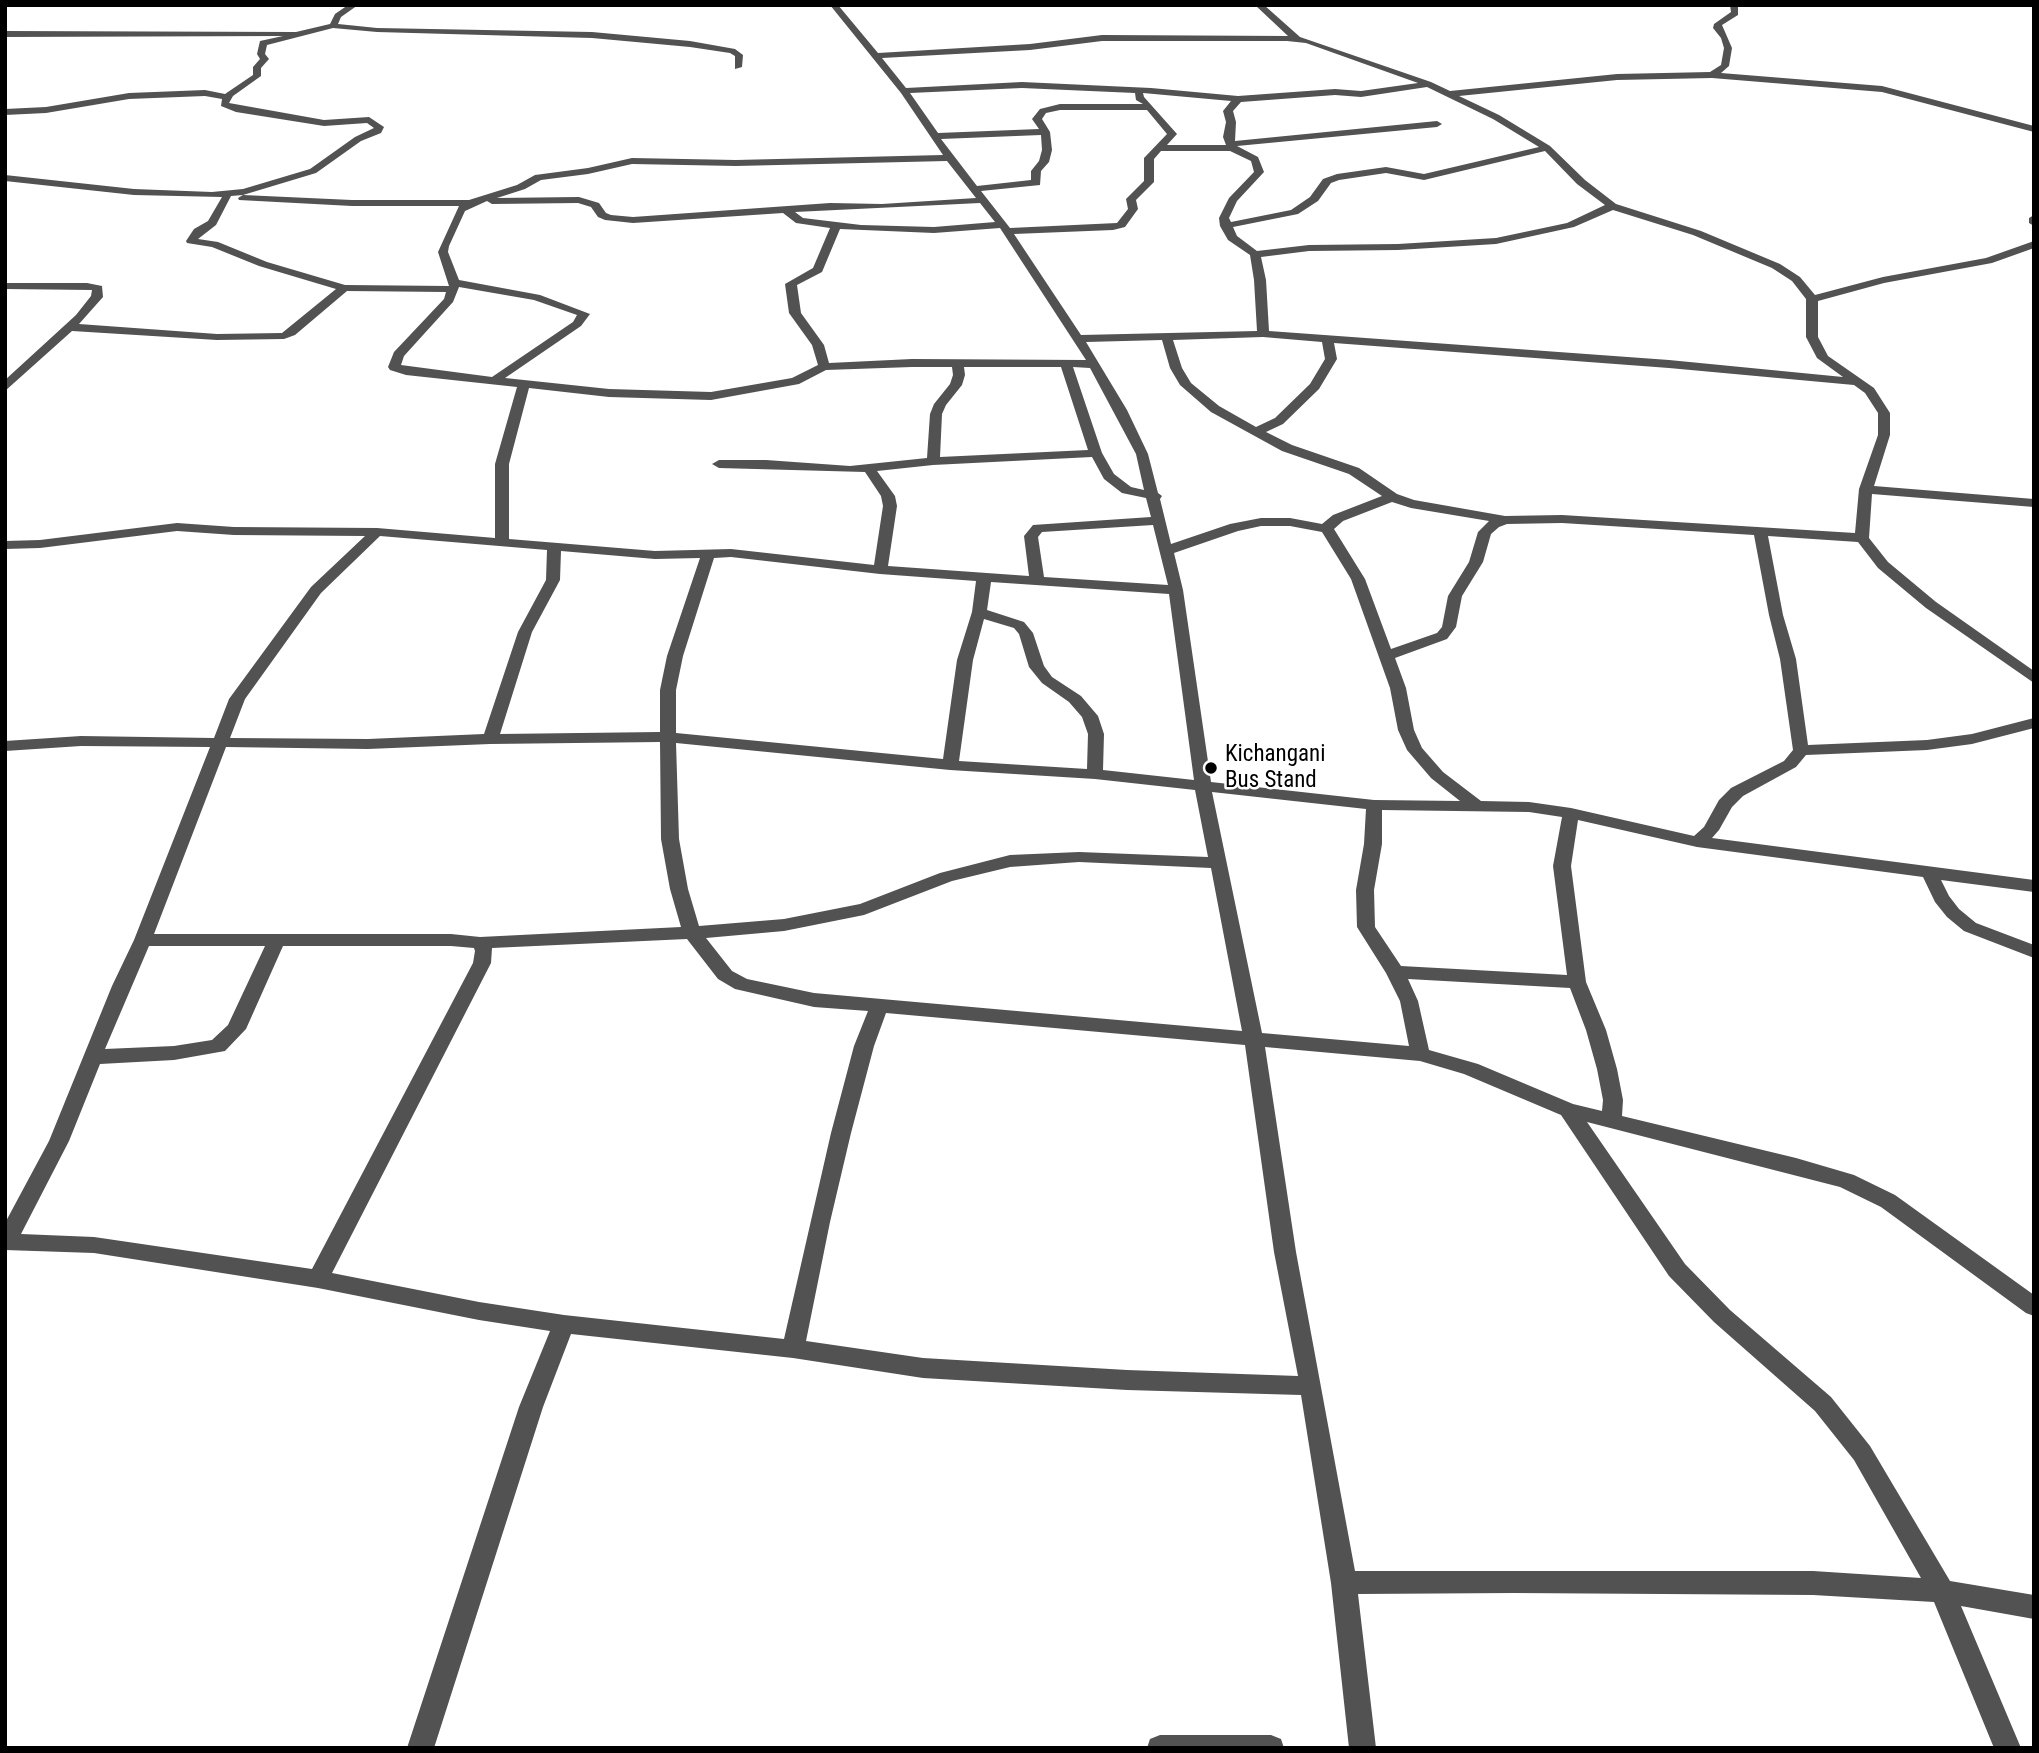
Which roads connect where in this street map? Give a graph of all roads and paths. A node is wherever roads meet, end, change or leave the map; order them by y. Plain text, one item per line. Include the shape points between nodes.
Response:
1 (354, 5) edge
2 (834, 5) edge
3 (1259, 5) edge
4 (1734, 5) edge
5 (333, 26) junction
6 (5, 34) edge
7 (291, 36) junction
8 (1297, 38) junction
9 (875, 56) junction
10 (738, 67) dead end
11 (1712, 75) junction
12 (1428, 84) junction
13 (904, 91) junction
14 (1139, 92) junction
15 (1450, 94) junction
16 (227, 97) junction
17 (1238, 99) junction
18 (1150, 107) junction
19 (5, 113) edge
20 (1437, 124) dead end
21 (2034, 129) edge
22 (1045, 132) junction
23 (936, 136) junction
24 (1231, 146) junction
25 (1156, 148) junction
26 (1547, 148) junction
27 (950, 158) junction
28 (5, 178) edge
29 (979, 194) junction
30 (212, 195) junction
31 (227, 197) junction
32 (473, 202) junction
33 (1612, 206) junction
34 (784, 209) junction
35 (836, 225) junction
36 (1225, 226) junction
37 (1005, 228) junction
38 (2034, 244) edge
39 (1255, 254) junction
40 (5, 286) edge
41 (454, 286) junction
42 (344, 288) junction
43 (1812, 299) junction
44 (69, 327) junction
45 (1263, 334) junction
46 (1166, 335) junction
47 (1325, 337) junction
48 (1078, 339) junction
49 (957, 364) junction
50 (1094, 364) junction
51 (1066, 365) junction
52 (824, 367) junction
53 (496, 379) junction
54 (1860, 383) junction
55 (524, 385) junction
56 (5, 387) edge
57 (1256, 432) junction
58 (1096, 453) junction
59 (933, 461) junction
60 (719, 464) dead end
61 (869, 469) junction
62 (1866, 489) junction
63 (1155, 496) junction
64 (1392, 497) junction
65 (2034, 503) edge
66 (1505, 520) junction
67 (1160, 521) junction
68 (1326, 529) junction
69 (1760, 531) junction
70 (377, 532) junction
71 (1862, 538) junction
72 (502, 541) junction
73 (5, 545) edge
74 (554, 545) junction
75 (1168, 551) junction
76 (709, 553) junction
77 (880, 570) junction
78 (984, 578) junction
79 (1037, 580) junction
80 (1176, 590) junction
81 (979, 612) junction
82 (1385, 656) junction
83 (2034, 678) edge
84 (2034, 723) edge
85 (667, 737) junction
86 (490, 739) junction
87 (220, 741) junction
88 (5, 746) edge
89 (1801, 750) junction
90 (950, 765) junction
91 (1095, 774) junction
92 (1203, 787) junction
93 (1475, 804) junction
94 (1374, 805) junction
95 (1571, 813) junction
96 (1697, 842) junction
97 (1218, 863) junction
98 (1930, 874) junction
99 (2034, 886) edge
100 (692, 932) junction
101 (143, 940) junction
102 (276, 941) junction
103 (480, 943) junction
104 (2034, 952) edge
105 (1395, 972) junction
106 (1577, 982) junction
107 (879, 1006) junction
108 (1254, 1041) junction
109 (1420, 1054) junction
110 (93, 1057) junction
111 (1568, 1110) junction
112 (1611, 1121) junction
113 (5, 1242) edge
114 (318, 1279) junction
115 (2034, 1307) edge
116 (564, 1324) junction
117 (793, 1349) junction
118 (1311, 1386) junction
119 (1344, 1583) junction
120 (1942, 1591) junction
121 (2034, 1607) edge
122 (420, 1748) edge
123 (1160, 1748) edge
124 (1271, 1748) edge
125 (1363, 1748) edge
126 (2008, 1748) edge

1 - 5 street via 338,16
2 - 9 street
3 - 8 street
4 - 11 street via 1735,13 1718,24 1728,48 1725,65
5 - 7 street
5 - 10 street via 592,35 690,44 732,51 739,55
6 - 7 street via 272,32
7 - 16 street via 263,43 265,59 257,67 256,78
8 - 9 street via 1102,37 1030,47
8 - 12 street
9 - 13 street
11 - 15 street via 1581,79
11 - 21 street via 1882,89
12 - 15 street
12 - 17 street via 1361,94
13 - 14 street via 1022,85
13 - 23 street
14 - 17 street
14 - 18 street via 1139,98
15 - 26 street
16 - 19 street via 205,93 138,96
16 - 30 street via 224,104 229,107 324,122 369,120 379,127 294,179
17 - 24 street via 1228,111
18 - 22 street via 1050,108 1037,119
18 - 25 street via 1172,134
20 - 24 street
22 - 23 street
22 - 29 street via 1046,157 1036,171 1036,183
23 - 27 street
24 - 25 street
24 - 36 street via 1255,159 1259,168 1256,178 1233,200
25 - 37 street via 1147,164 1149,182 1131,199 1133,209 1121,225
26 - 33 street
26 - 36 street via 1424,177 1386,170 1337,177 1326,181 1314,199 1294,212
27 - 29 street
27 - 32 street via 632,161 547,175
28 - 30 street
29 - 34 street via 882,207
29 - 37 street
30 - 31 street
31 - 32 street
31 - 42 street via 212,223 191,241 214,244
32 - 34 street via 579,200 616,220
32 - 41 street via 461,209 443,251
33 - 39 street via 1570,225 1496,241
33 - 43 street via 1761,258 1796,279
34 - 35 street via 800,221
35 - 37 street via 892,230
35 - 52 street via 818,270 791,284 795,313 818,345
36 - 39 street via 1232,238
37 - 48 street
38 - 43 street via 1987,261 1883,280
39 - 45 street
40 - 44 street via 98,288 97,297
41 - 42 street
41 - 53 street via 443,308 398,355 394,367
41 - 53 street via 536,297 584,314 577,324
42 - 44 street via 284,336 217,337
43 - 54 street via 1814,346 1823,358
44 - 56 street
45 - 46 street
45 - 47 street
46 - 48 street
46 - 57 street via 1175,368 1186,385
47 - 54 street
47 - 57 street via 1331,359 1315,386 1279,421
48 - 50 street
49 - 51 street
49 - 52 street
49 - 59 street via 956,385 936,414
50 - 51 street
50 - 63 street via 1142,454
51 - 58 street
52 - 55 street via 795,381 711,396 660,397
53 - 55 street
54 - 62 street via 1884,413 1884,435
55 - 72 street via 502,464
57 - 64 street via 1354,471
58 - 59 street
58 - 63 street via 1116,484
59 - 61 street
60 - 61 street
61 - 77 street via 890,506
62 - 65 street
62 - 71 street
63 - 67 street
64 - 66 street via 1411,505
64 - 68 street via 1338,518
66 - 69 street
66 - 82 street via 1485,532 1442,636
67 - 75 street
67 - 79 street via 1038,528 1031,536
68 - 75 street via 1261,522
68 - 82 street via 1358,579
69 - 71 street
69 - 89 street via 1788,659
70 - 72 street
70 - 73 street via 177,527
70 - 87 street via 316,590 237,699
71 - 83 street via 1884,565 1931,605
72 - 74 street
74 - 76 street via 655,555
74 - 86 street via 553,580 525,632
75 - 80 street
76 - 77 street
76 - 85 street via 675,656 668,690
77 - 78 street
78 - 79 street
78 - 81 street
79 - 80 street
80 - 92 street
81 - 90 street via 965,660
81 - 91 street via 1020,625 1037,667 1090,716 1096,734
82 - 93 street via 1415,750 1437,775
84 - 89 street via 1927,745
85 - 86 street
85 - 90 street
85 - 100 street via 670,839
86 - 87 street via 368,744
87 - 88 street
87 - 101 street
89 - 96 street via 1790,764 1737,792
90 - 91 street
91 - 92 street
92 - 94 street
92 - 97 street
93 - 94 street
93 - 95 street
94 - 105 street via 1363,914 1374,943
95 - 96 street
95 - 106 street via 1562,866
96 - 98 street
97 - 100 street via 1079,857 1010,861 946,877 864,909 822,919
97 - 108 street
98 - 99 street
98 - 104 street via 1953,914 1970,927
100 - 103 street
100 - 107 street via 725,975 742,984 814,1000
101 - 102 street
101 - 110 street
102 - 103 street
102 - 110 street via 236,1029 218,1046
103 - 114 street via 482,963
105 - 106 street
105 - 109 street via 1409,1001
106 - 112 street via 1607,1069 1613,1100
107 - 108 street
107 - 117 street via 841,1133
108 - 109 street
108 - 118 street via 1285,1252
109 - 111 street via 1471,1069
110 - 113 street via 59,1141
111 - 112 street
111 - 120 street via 1677,1270 1823,1404 1863,1453
112 - 115 street via 1847,1181 1888,1201
113 - 114 street via 94,1245
114 - 116 street
116 - 117 street
116 - 122 street via 531,1407
117 - 118 street via 923,1368
118 - 119 street
119 - 120 street via 1813,1583
119 - 125 street
120 - 121 street
120 - 126 street
123 - 124 street

